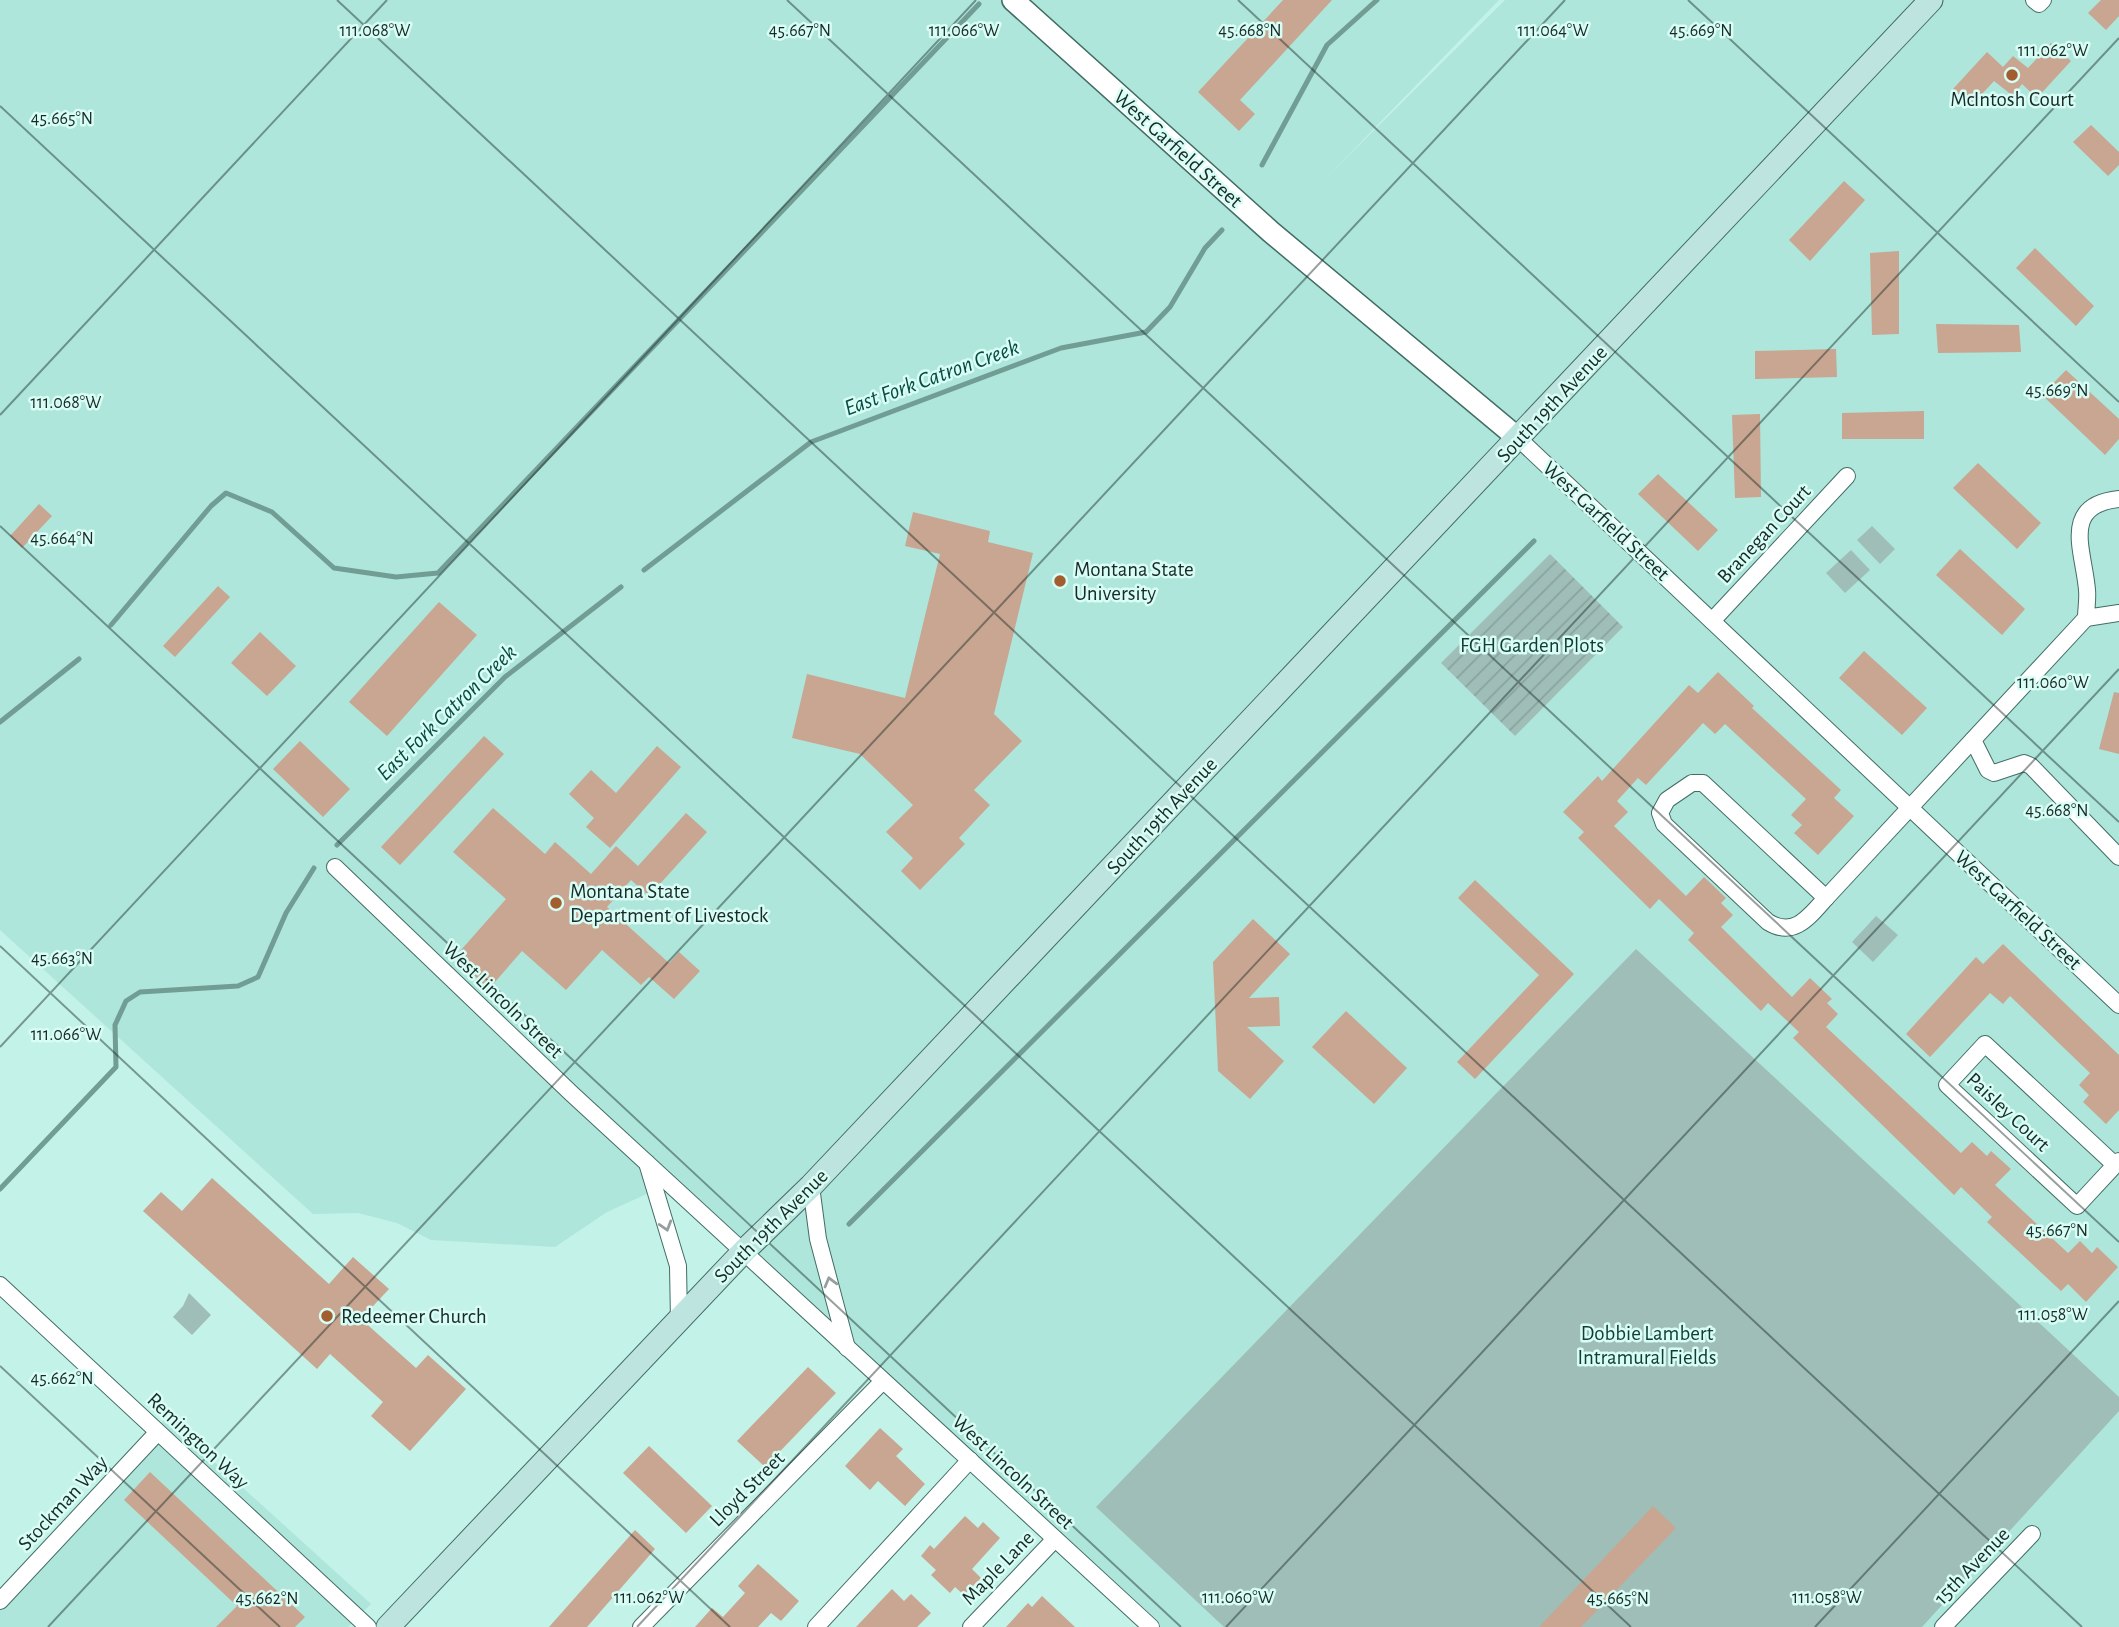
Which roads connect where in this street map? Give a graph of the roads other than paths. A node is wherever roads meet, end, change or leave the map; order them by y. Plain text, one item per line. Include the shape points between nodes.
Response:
1 (1013, 0) edge
2 (1931, 0) edge
3 (2034, 0) edge
4 (2043, 0) edge
5 (1519, 439) junction
6 (1847, 476) dead end
7 (2119, 499) edge
8 (2119, 613) edge
9 (2086, 618) junction
10 (1712, 621) junction
11 (1973, 740) junction
12 (1909, 808) junction
13 (2119, 857) edge
14 (335, 867) dead end
15 (1826, 898) junction
16 (2119, 1005) edge
17 (646, 1161) junction
18 (2117, 1163) edge
19 (811, 1186) junction
20 (744, 1251) junction
21 (0, 1285) edge
22 (679, 1320) junction
23 (847, 1348) junction
24 (883, 1381) junction
25 (157, 1433) junction
26 (970, 1460) junction
27 (2032, 1534) dead end
28 (1055, 1539) junction
29 (0, 1601) edge
30 (368, 1627) edge
31 (388, 1627) edge
32 (641, 1627) edge
33 (816, 1627) edge
34 (971, 1627) edge
35 (1151, 1627) edge
36 (1943, 1627) edge

1 - 5 street, West Garfield Street via 1271,232
2 - 5 main road, South 19th Avenue
3 - 4 street via 2039,5
5 - 10 street, West Garfield Street
5 - 19 main road, South 19th Avenue
6 - 10 street, Branegan Court
7 - 9 street via 2098,503 2080,523
8 - 9 street
9 - 11 street
10 - 12 street, West Garfield Street
11 - 12 street
11 - 13 street via 1994,773 2031,766
12 - 15 street
12 - 16 street, West Garfield Street
14 - 17 street, West Lincoln Street
15 - 15 street via 1806,921 1780,929 1675,835 1660,813 1679,790 1703,783
17 - 20 street, West Lincoln Street
17 -> 22 street via 678,1266
18 - 18 street, Paisley Court via 2077,1206 1947,1085 1985,1044
19 - 20 main road, South 19th Avenue
23 -> 19 street via 818,1239
20 - 22 main road, South 19th Avenue
20 - 23 street, West Lincoln Street
21 - 25 street, Remington Way
22 - 31 main road, South 19th Avenue
23 - 24 street, West Lincoln Street
24 - 26 street, West Lincoln Street
24 - 32 street, Lloyd Street
25 - 29 street, Stockman Way
25 - 30 street, Remington Way
26 - 28 street, West Lincoln Street
26 - 33 street
27 - 36 street, 15th Avenue
28 - 34 street, Maple Lane
28 - 35 street, West Lincoln Street

